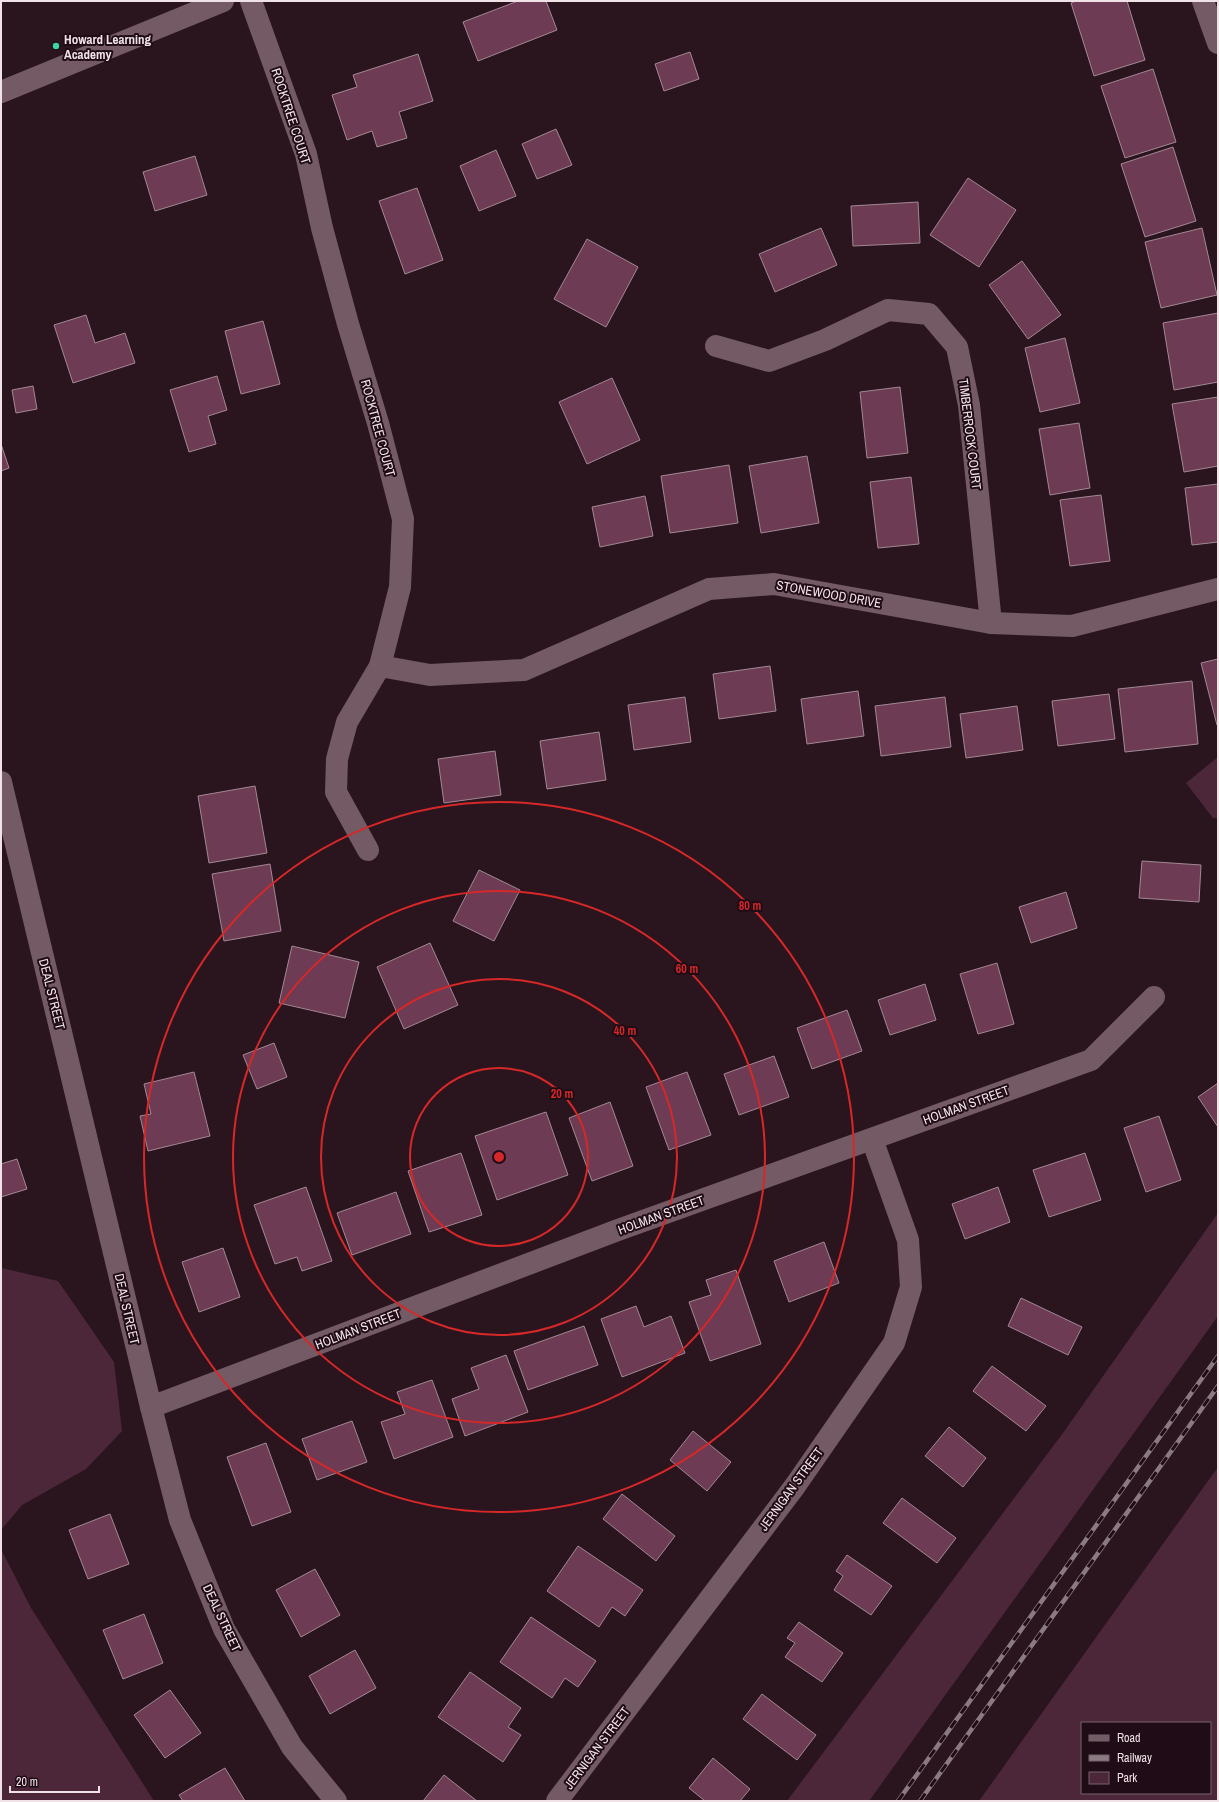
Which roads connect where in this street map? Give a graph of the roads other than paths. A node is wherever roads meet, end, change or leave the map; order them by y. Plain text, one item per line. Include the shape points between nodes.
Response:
1 (223, 1) edge
2 (251, 1) edge
3 (1203, 1) edge
4 (1218, 43) edge
5 (1, 92) edge
6 (716, 346) dead end
7 (1218, 589) edge
8 (991, 623) junction
9 (380, 666) junction
10 (1, 782) edge
11 (368, 850) dead end
12 (1154, 997) dead end
13 (872, 1139) junction
14 (150, 1407) junction
15 (336, 1801) edge
16 (557, 1801) edge

1 - 5 street
2 - 9 street, ROCKTREE COURT via 306,154 322,228 403,519 400,587
3 - 4 street
6 - 8 street, TIMBERROCK COURT via 769,361 825,340 888,310 929,314 957,347 969,404
7 - 8 street, STONEWOOD DRIVE via 1072,626
8 - 9 street, STONEWOOD DRIVE via 774,584 709,589 524,670 430,675
9 - 11 street, ROCKTREE COURT via 347,722 337,759 336,792
10 - 14 street, DEAL STREET
12 - 13 street, HOLMAN STREET via 1091,1060
13 - 14 street, HOLMAN STREET via 618,1230
13 - 16 street, JERNIGAN STREET via 908,1240 911,1287 894,1343 795,1486
14 - 15 street, DEAL STREET via 180,1520 224,1629 292,1747

